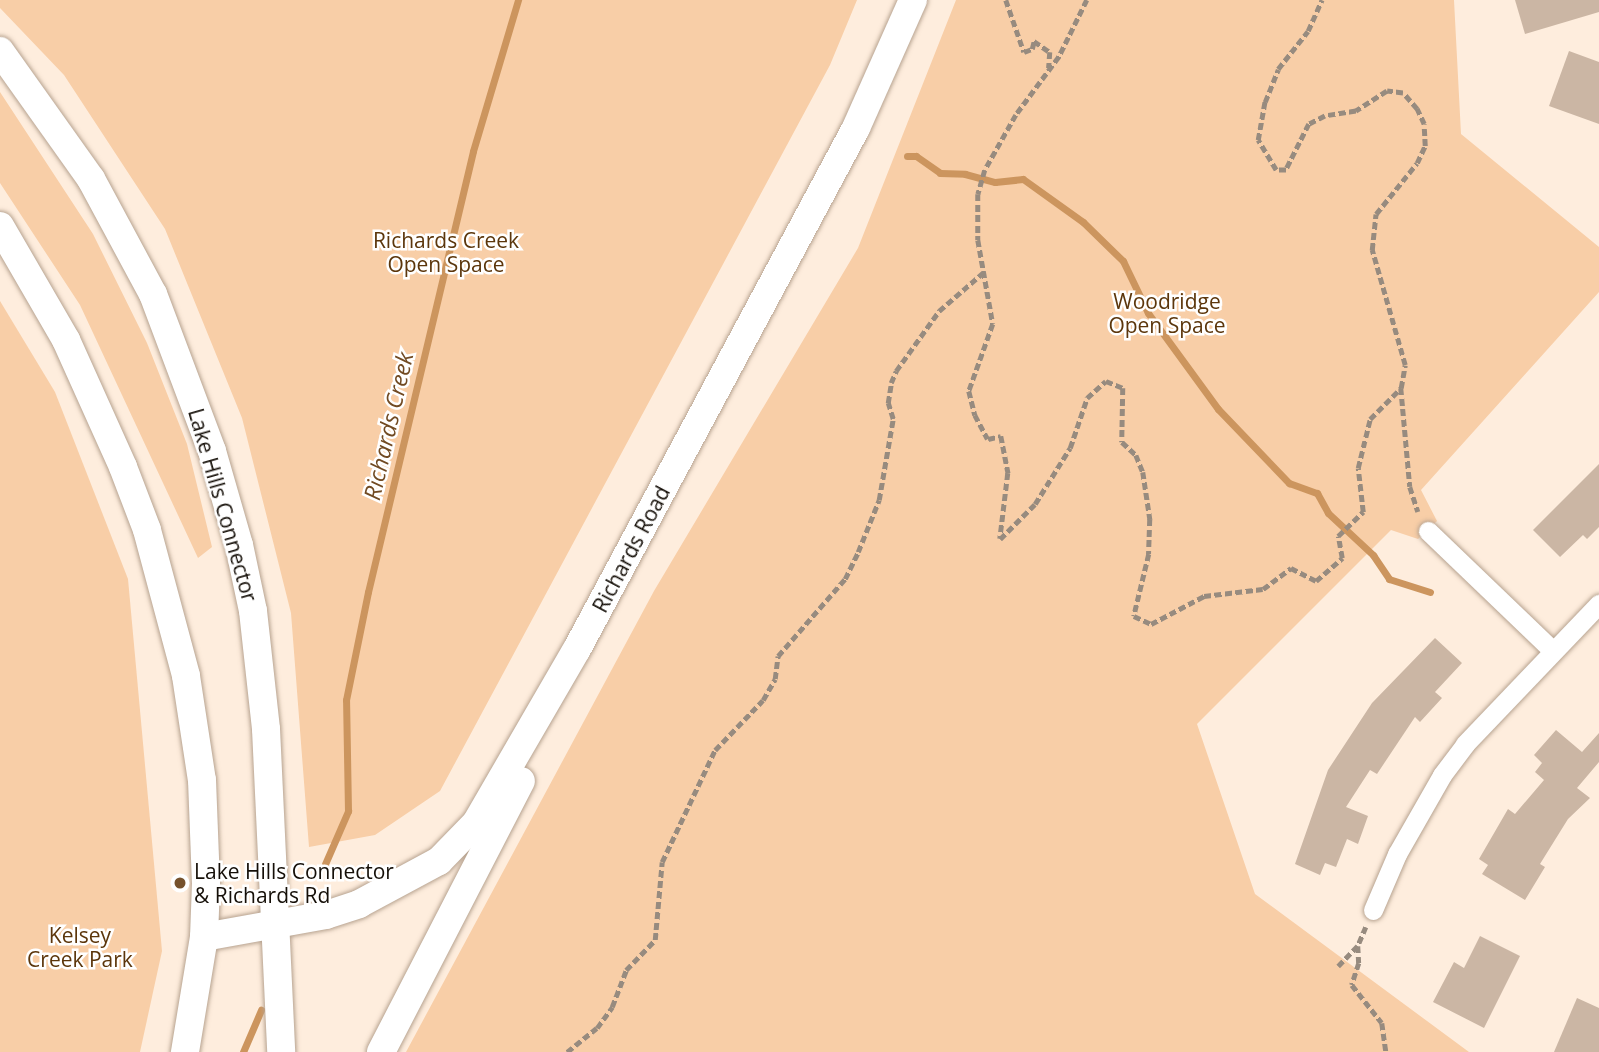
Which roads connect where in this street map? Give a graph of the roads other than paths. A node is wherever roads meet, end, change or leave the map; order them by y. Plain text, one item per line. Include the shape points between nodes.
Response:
1 (914, 0) edge
2 (0, 51) edge
3 (0, 226) edge
4 (1428, 531) road end
5 (1599, 604) edge
6 (577, 649) junction
7 (1553, 651) junction
8 (1373, 910) road end
9 (275, 925) junction
10 (204, 937) junction
11 (185, 1052) edge
12 (281, 1052) edge
13 (381, 1052) edge

1 - 6 main road, Richards Road via 856,128
2 - 9 main road, Lake Hills Connector via 91,179 124,237 153,294 212,451 239,545 254,624 266,729
3 - 10 main road via 97,403 147,530 186,676 197,741 205,844
4 - 7 street
5 - 7 street
6 - 9 main road, Richards Road via 494,800 439,861 359,904
6 - 13 main road via 509,810
7 - 8 street via 1442,775 1397,854
9 - 10 main road, Richards Road
9 - 12 main road, Lake Hills Connector
10 - 11 main road

